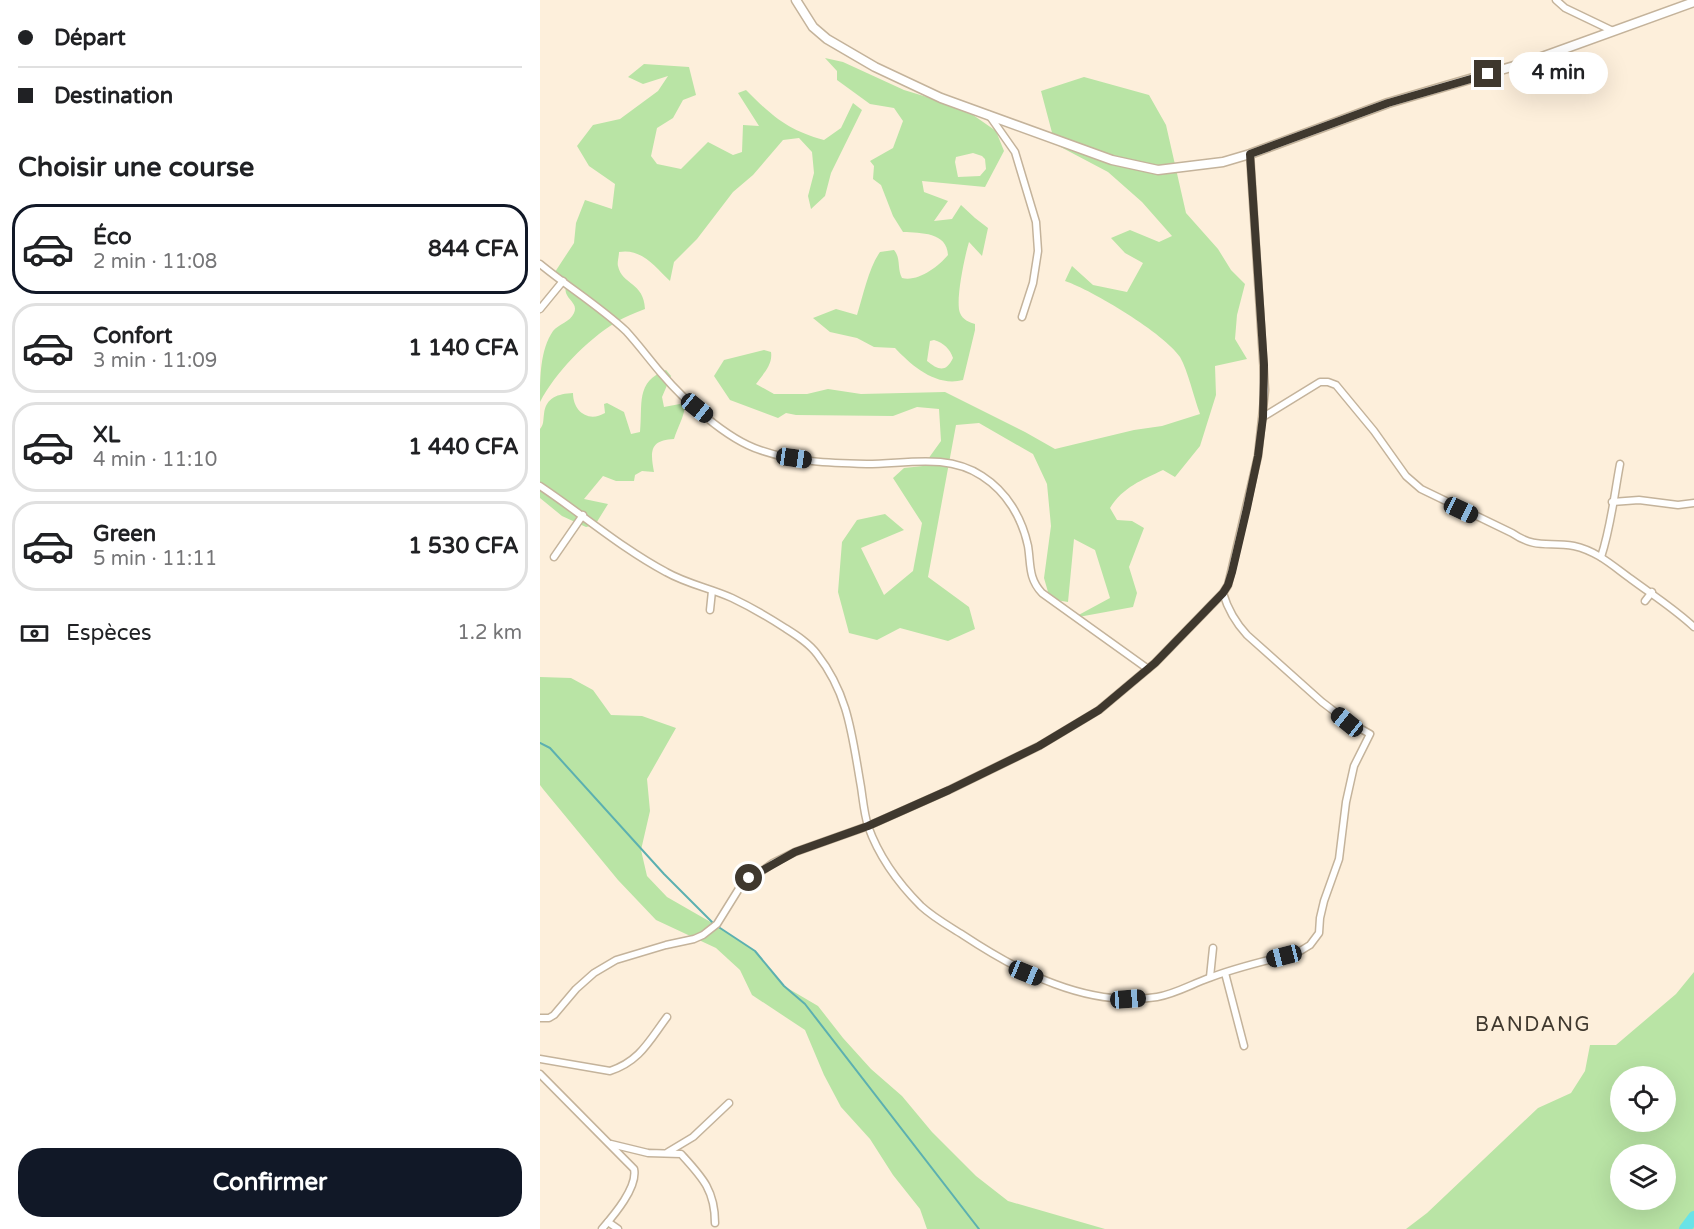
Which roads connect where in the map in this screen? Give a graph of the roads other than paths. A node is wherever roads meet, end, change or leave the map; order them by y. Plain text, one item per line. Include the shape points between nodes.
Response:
1 (796, 0) edge
2 (1556, 0) edge
3 (1694, 2) edge
4 (1614, 31) junction
5 (989, 114) junction
6 (1250, 154) junction
7 (540, 264) edge
8 (563, 281) junction
9 (540, 309) edge
10 (1022, 317) dead end
11 (1263, 417) junction
12 (1620, 464) dead end
13 (540, 486) edge
14 (1612, 502) junction
15 (1694, 503) edge
16 (583, 515) junction
17 (554, 557) dead end
18 (1601, 557) junction
19 (712, 591) junction
20 (1652, 592) junction
21 (1223, 593) junction
22 (1645, 602) dead end
23 (710, 610) dead end
24 (1694, 627) edge
25 (1148, 669) junction
26 (868, 826) junction
27 (1213, 948) dead end
28 (1225, 973) junction
29 (1210, 977) junction
30 (667, 1017) dead end
31 (540, 1018) edge
32 (1244, 1046) dead end
33 (540, 1059) edge
34 (540, 1074) edge
35 (729, 1103) dead end
36 (607, 1143) junction
37 (668, 1152) junction
38 (608, 1222) junction
39 (715, 1223) dead end
40 (603, 1229) edge
41 (618, 1229) edge

1 - 5 main road via 813,27 846,51 941,98
2 - 4 street
3 - 4 main road
4 - 6 main road via 1528,62 1388,103
5 - 6 main road via 1112,160 1158,170 1223,162
5 - 10 street via 1015,152 1036,222 1034,283
6 - 11 street via 1264,365
7 - 8 street
8 - 9 street
8 - 25 street via 627,332 685,399 736,440 778,456 825,463 953,463 982,476 1010,502 1019,518 1034,585
11 - 18 street via 1320,382 1328,382 1336,386 1406,476 1421,489 1523,541 1574,546
11 - 21 street via 1247,508
12 - 14 street
13 - 16 street
14 - 15 street
14 - 18 street via 1611,524
16 - 17 street
16 - 19 street via 664,572
18 - 20 street
19 - 23 street
19 - 26 street via 760,612 794,634 815,651 833,676 845,702
20 - 22 street
20 - 24 street
21 - 25 street
21 - 28 street via 1228,611 1247,635 1322,702 1370,734 1354,766 1339,859 1316,939 1297,953
25 - 26 street via 1099,710 1039,746
26 - 29 street via 883,859 922,907 1026,973 1106,998 1128,999 1157,997
26 - 31 street via 773,863 740,887 717,924 703,935 605,966 576,989 554,1015
27 - 29 street
28 - 29 street
28 - 32 street
30 - 33 street via 636,1058 617,1069 600,1070
34 - 36 street
35 - 37 street via 693,1137
36 - 37 street via 648,1153
36 - 38 street via 634,1169 636,1177
37 - 39 street via 681,1154 706,1182
38 - 40 street
38 - 41 street

